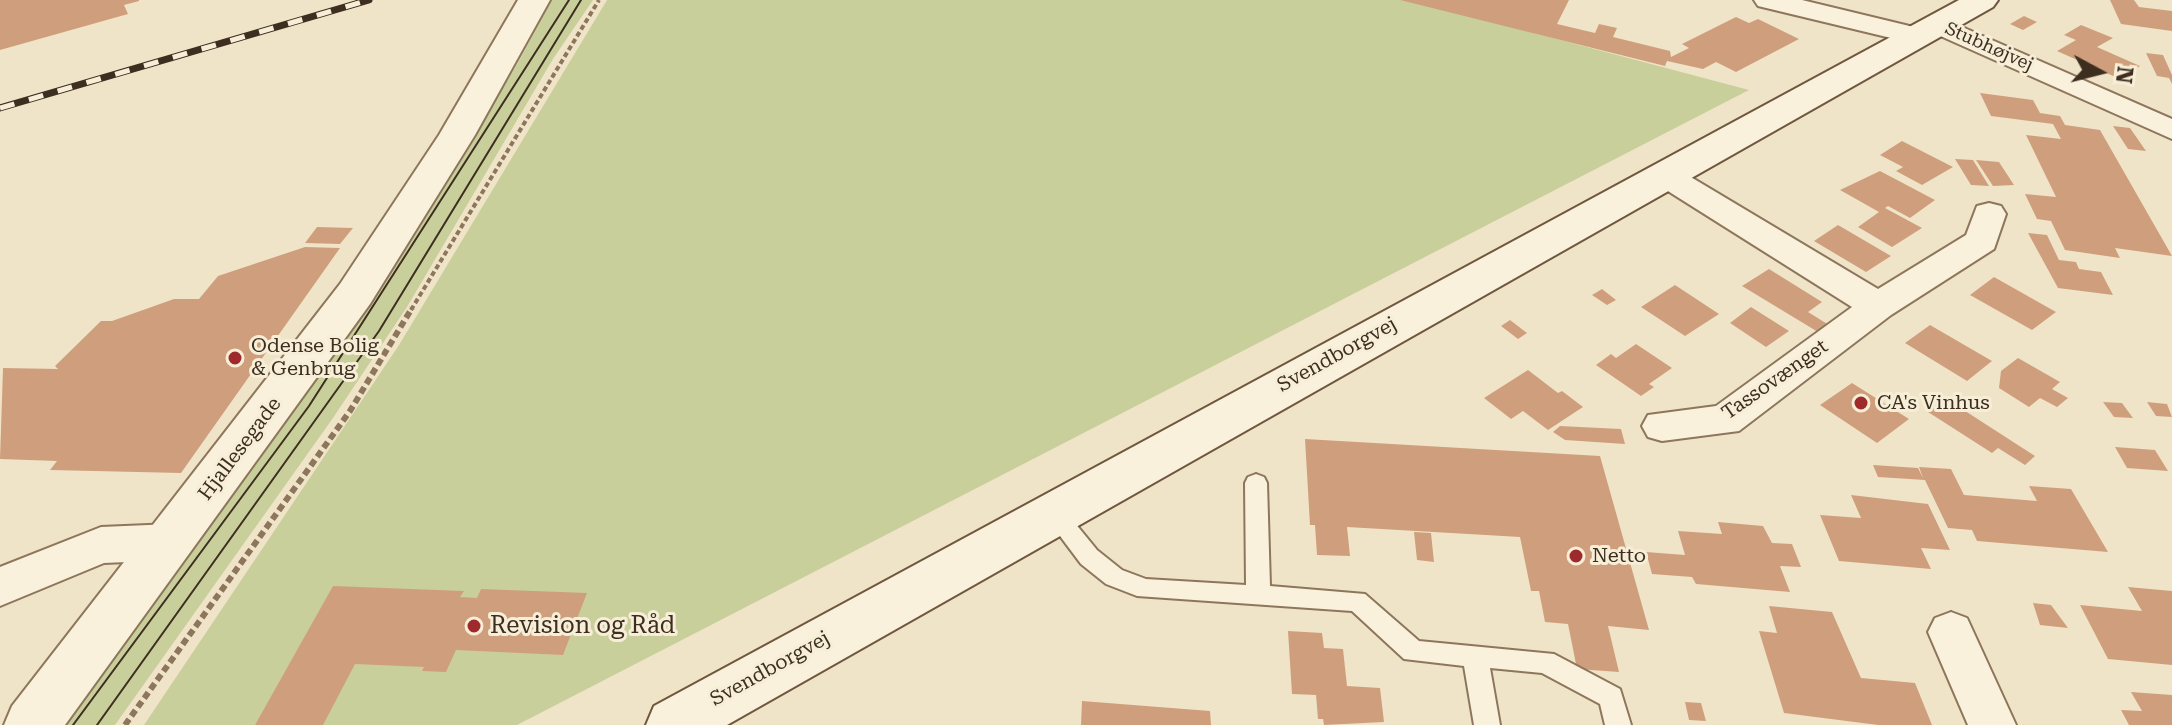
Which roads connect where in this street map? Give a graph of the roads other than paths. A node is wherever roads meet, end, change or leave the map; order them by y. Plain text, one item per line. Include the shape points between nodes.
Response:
1 (534, 0) edge
2 (1768, 0) edge
3 (1982, 0) edge
4 (1926, 30) junction
5 (2172, 130) edge
6 (1663, 174) junction
7 (1989, 214) dead end
8 (1878, 306) junction
9 (1662, 426) dead end
10 (1256, 483) dead end
11 (1053, 512) junction
12 (172, 542) junction
13 (0, 587) edge
14 (1258, 595) junction
15 (1951, 632) dead end
16 (1475, 656) junction
17 (676, 721) edge
18 (32, 725) edge
19 (1487, 725) edge
20 (1618, 725) edge
21 (1992, 725) edge

1 - 12 main road, Hjallesegade via 457,135 355,294
2 - 4 street, Stubhøjvej
3 - 4 main road, Svendborgvej
4 - 5 street, Stubhøjvej
4 - 6 main road, Svendborgvej
6 - 8 street
6 - 11 main road, Svendborgvej
7 - 8 street, Tassovænget via 1982,241
8 - 9 street, Tassovænget via 1725,420
10 - 14 lane
11 - 14 lane via 1089,557 1114,577 1145,589
11 - 17 main road, Svendborgvej
12 - 13 street via 101,545
12 - 18 main road, Hjallesegade
14 - 16 lane via 1357,601 1413,651
15 - 21 street
16 - 19 lane
16 - 20 lane via 1545,662 1611,697

